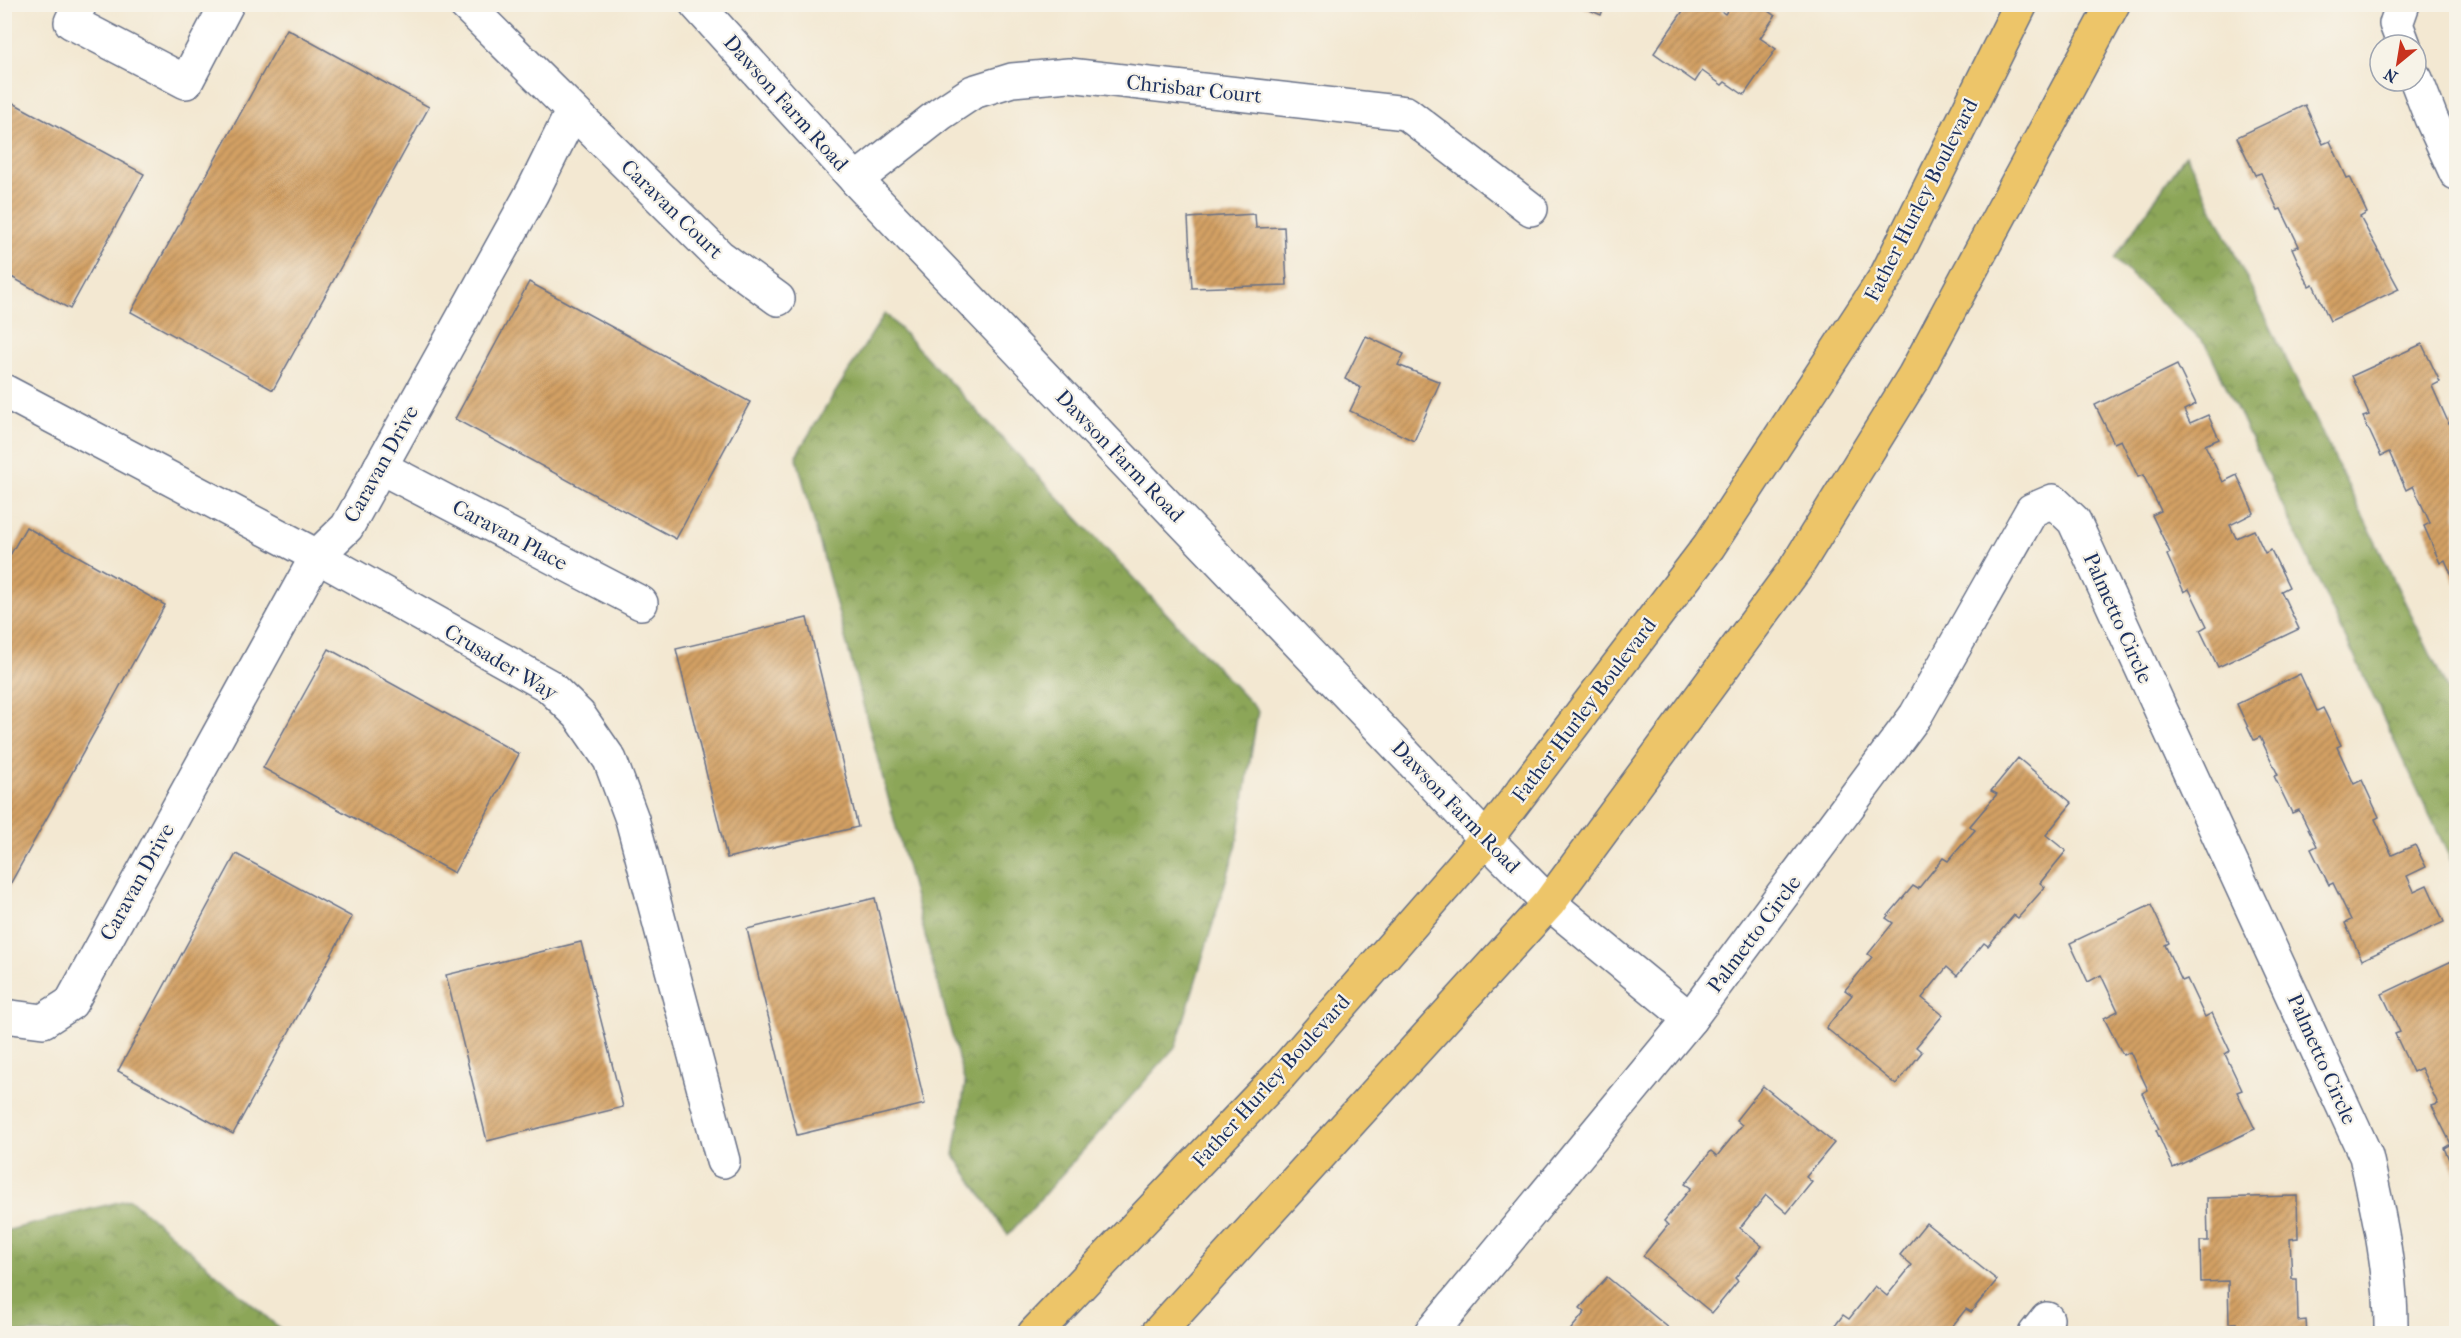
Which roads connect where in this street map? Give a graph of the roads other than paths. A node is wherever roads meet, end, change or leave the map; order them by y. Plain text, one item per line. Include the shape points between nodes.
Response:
1 (80, 4) edge
2 (227, 4) edge
3 (465, 4) edge
4 (696, 4) edge
5 (2021, 4) edge
6 (2113, 4) edge
7 (2403, 4) edge
8 (2399, 33) edge
9 (2421, 93) edge
10 (572, 111) junction
11 (2457, 173) edge
12 (856, 180) junction
13 (1531, 209) dead end
14 (778, 300) dead end
15 (6, 394) edge
16 (380, 467) junction
17 (317, 556) junction
18 (641, 603) dead end
19 (1486, 839) junction
20 (1549, 903) junction
21 (4, 1016) edge
22 (1690, 1019) junction
23 (723, 1161) dead end
24 (1034, 1334) edge
25 (1157, 1334) edge
26 (1431, 1334) edge
27 (2391, 1334) edge

1 - 2 street via 71,22 186,82
3 - 10 street
4 - 12 street, Dawson Farm Road
5 - 19 main road, Father Hurley Boulevard via 1886,276 1856,323 1709,546
6 - 20 main road via 1914,376 1795,569
7 - 8 street via 2396,24
9 - 11 street
10 - 14 street, Caravan Court via 719,256
10 - 16 street, Caravan Drive via 532,193
12 - 13 street, Chrisbar Court via 973,92 1012,80 1069,75 1406,113
12 - 19 street, Dawson Farm Road
15 - 17 street, Crusader Way
16 - 17 street, Caravan Drive via 347,527
16 - 18 street, Caravan Place
17 - 21 street, Caravan Drive via 71,1003 43,1021
17 - 23 street, Crusader Way via 549,686 579,714 610,760 632,819
19 - 20 street, Dawson Farm Road
19 - 24 main road, Father Hurley Boulevard via 1281,1074
20 - 22 street
20 - 25 main road
22 - 26 street, Palmetto Circle
22 - 27 street, Palmetto Circle via 1916,715 2032,510 2053,501 2074,521 2366,1156 2384,1234

